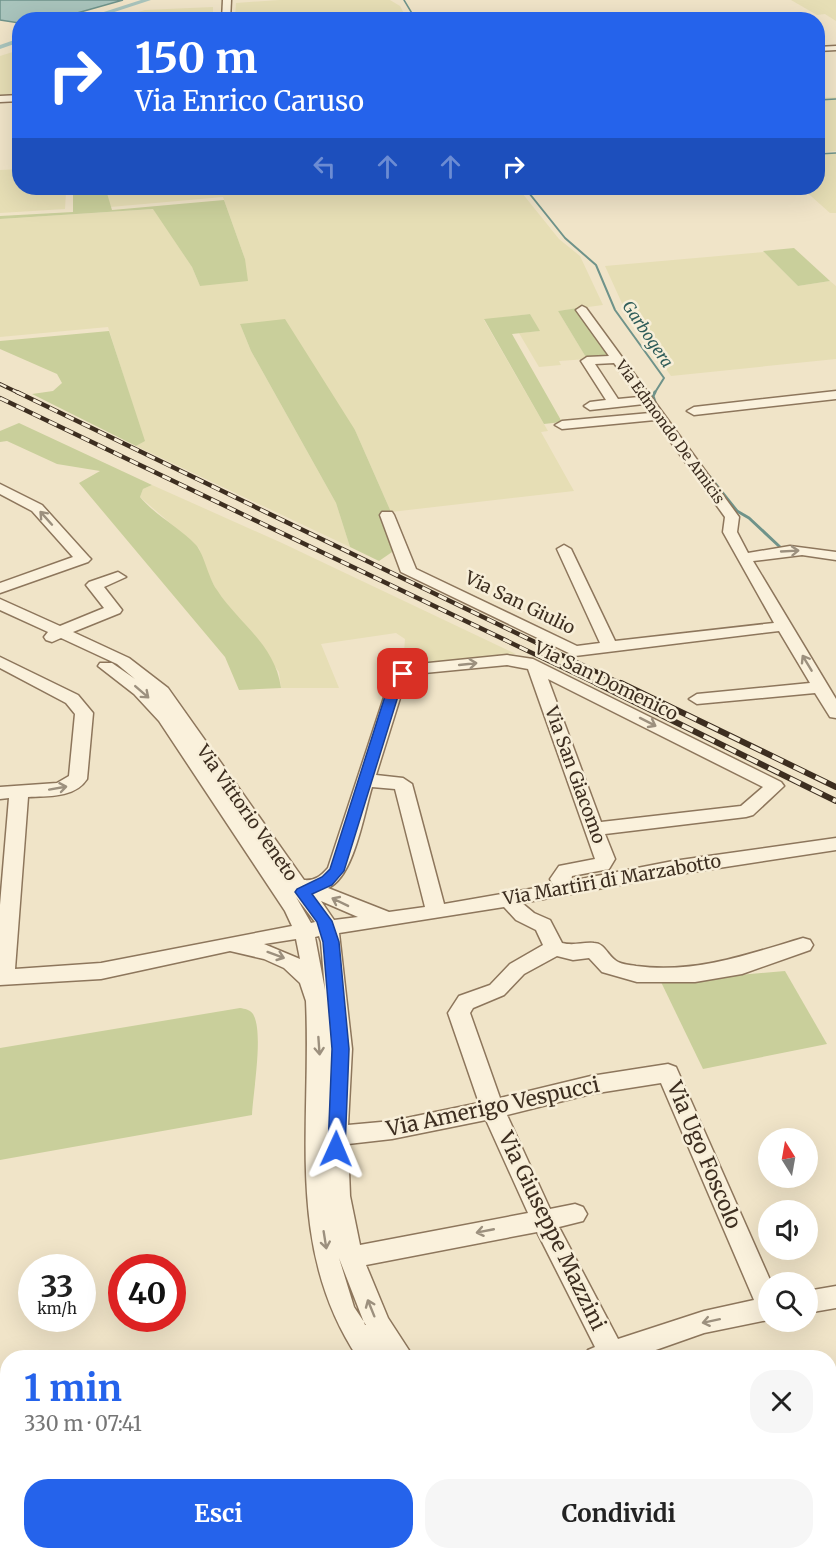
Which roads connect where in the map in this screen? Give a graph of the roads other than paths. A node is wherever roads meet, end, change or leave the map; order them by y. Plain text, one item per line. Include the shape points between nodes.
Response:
1 (582, 310) dead end
2 (617, 359) junction
3 (836, 395) edge
4 (647, 400) junction
5 (615, 404) junction
6 (590, 406) dead end
7 (694, 411) dead end
8 (658, 416) junction
9 (562, 425) dead end
10 (3, 493) edge
11 (387, 515) dead end
12 (564, 549) dead end
13 (836, 556) edge
14 (744, 559) junction
15 (118, 577) dead end
16 (0, 588) edge
17 (0, 604) edge
18 (0, 612) edge
19 (785, 626) junction
20 (55, 635) junction
21 (610, 647) junction
22 (0, 662) edge
23 (535, 666) junction
24 (821, 687) junction
25 (697, 699) dead end
26 (835, 708) edge
27 (365, 780) junction
28 (10, 793) edge
29 (594, 829) junction
30 (836, 844) edge
31 (302, 887) junction
32 (564, 889) junction
33 (509, 898) junction
34 (436, 912) junction
35 (389, 919) junction
36 (328, 927) junction
37 (305, 930) junction
38 (226, 944) junction
39 (803, 945) dead end
40 (555, 948) junction
41 (2, 977) edge
42 (314, 988) junction
43 (668, 1073) joint
44 (493, 1109) junction
45 (327, 1135) junction
46 (575, 1214) dead end
47 (543, 1220) junction
48 (351, 1257) junction
49 (758, 1281) edge
50 (836, 1297) edge
51 (818, 1300) edge
52 (758, 1311) edge
53 (369, 1350) edge
54 (395, 1350) edge
55 (602, 1350) edge
56 (619, 1350) edge

1 - 2 street, Via Edmondo De Amicis
2 - 4 street, Via Edmondo De Amicis
2 - 5 street via 587,361
3 - 7 street
4 - 5 street
4 - 8 street, Via Edmondo De Amicis
5 - 6 street
8 - 9 street
8 - 14 street, Via Edmondo De Amicis via 732,517 730,532
16 -> 10 street via 83,559 37,508
11 - 21 street, Via San Giulio via 409,572 575,651
12 - 21 street
14 -> 13 street via 812,550
14 - 19 street, Via Edmondo De Amicis
15 - 20 street via 94,585 114,610
17 - 20 street, Via Vittorio Veneto
18 - 20 street, Via Vittorio Veneto
19 - 21 street, Via San Giulio
24 -> 19 street, Via Edmondo De Amicis
20 - 31 street, Via Vittorio Veneto via 123,661 162,692
20 -> 37 street, Via Vittorio Veneto via 118,672 150,698 278,884
28 -> 22 street via 66,787 78,779 84,713 72,699
27 -> 23 street, Via San Domenico via 397,680 409,670 507,660
23 - 29 street, Via San Giacomo
23 -> 29 street, Via San Domenico via 775,786 746,811
24 - 25 street
24 - 26 street, Via Edmondo De Amicis
27 - 31 street via 334,876
27 - 34 street via 403,784
28 - 41 street
29 - 32 street, Via San Giacomo via 605,862 566,871 560,879
30 - 32 street, Via Martiri di Marzabotto via 673,867
35 -> 31 street, Via Martiri di Marzabotto
31 - 36 street, Via Vittorio Veneto
32 - 33 street, Via Martiri di Marzabotto
33 - 34 street, Via Martiri di Marzabotto
33 - 40 street via 514,909 543,925
34 - 35 street, Via Martiri di Marzabotto
35 - 36 street, Via Martiri di Marzabotto
36 - 37 street, Via Martiri di Marzabotto
36 - 45 street, Via Vittorio Veneto via 340,1049
37 - 38 street, Via Martiri di Marzabotto
37 - 42 street, Via Vittorio Veneto
38 - 41 street, Via Martiri di Marzabotto via 101,971
38 -> 42 street via 287,959
39 - 40 street via 742,966 695,974 637,974 609,967 594,950 573,953
40 - 44 street, Via Giuseppe Mazzini via 517,969 497,990 466,1002 459,1013 471,1056
42 -> 45 street, Via Vittorio Veneto
43 - 44 street, Via Amerigo Vespucci via 592,1085
43 - 49 street, Via Ugo Foscolo
44 - 45 street, Via Amerigo Vespucci via 403,1129
44 - 47 street, Via Giuseppe Mazzini
45 - 48 street, Via Vittorio Veneto
45 -> 53 street, Via Vittorio Veneto via 318,1198 328,1259 341,1306
46 - 47 street
47 -> 48 street
47 - 55 street, Via Giuseppe Mazzini
54 -> 48 street, Via Vittorio Veneto via 378,1325
50 - 51 street
52 -> 56 street via 704,1322

